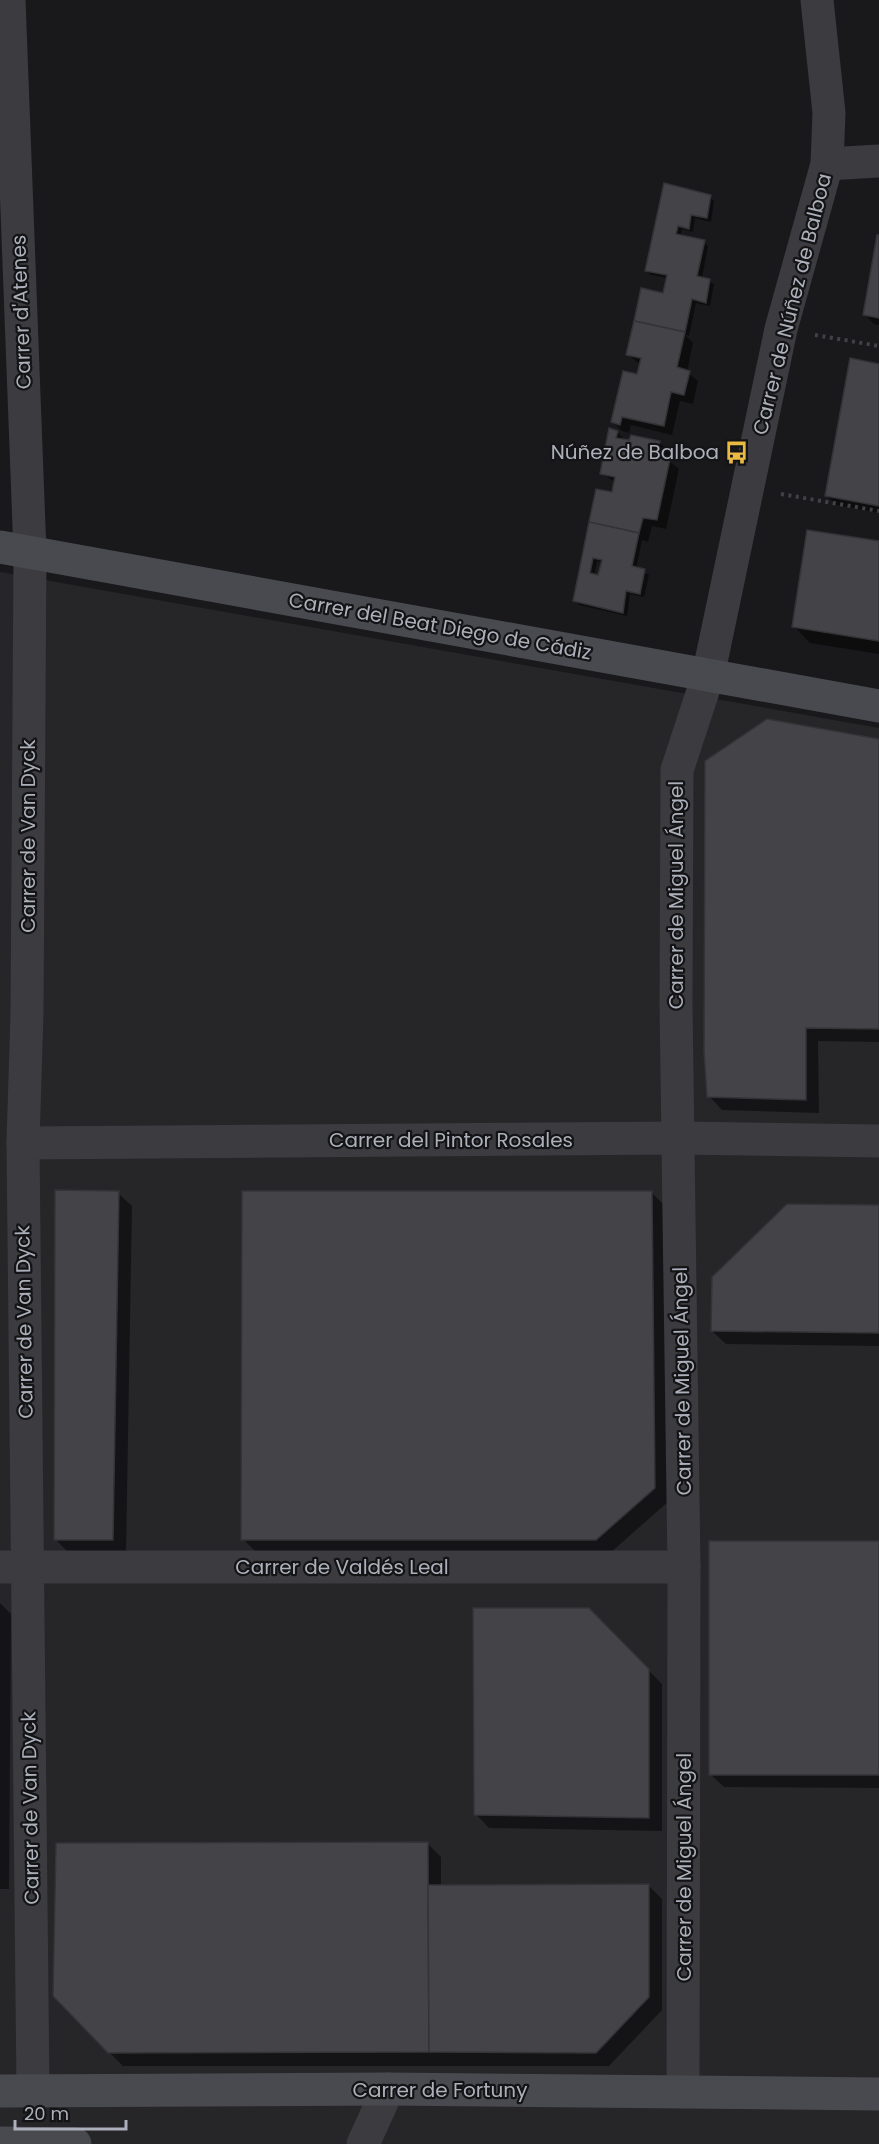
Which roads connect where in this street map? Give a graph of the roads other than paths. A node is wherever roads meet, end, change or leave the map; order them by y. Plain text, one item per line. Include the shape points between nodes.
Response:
1 (9, 0) edge
2 (817, 0) edge
3 (879, 161) edge
4 (827, 164) junction
5 (15, 550) edge
6 (708, 675) junction
7 (879, 706) edge
8 (14, 1014) edge
9 (679, 1138) junction
10 (879, 1141) edge
11 (22, 1143) junction
12 (13, 1567) edge
13 (684, 1567) junction
14 (388, 2089) junction
15 (0, 2091) edge
16 (33, 2091) junction
17 (683, 2092) junction
18 (879, 2094) edge
19 (0, 2143) edge
20 (75, 2144) edge
21 (363, 2144) edge

1 - 5 street, Carrer d'Atenes
2 - 4 street, Carrer de Núñez de Balboa via 829,113
3 - 4 street
4 - 6 street, Carrer de Núñez de Balboa via 781,330
5 - 6 street, Carrer del Beat Diego de Cádiz
5 - 8 street, Carrer de Van Dyck
6 - 7 street, Carrer del Beat Diego de Cádiz
6 - 9 street, Carrer de Miguel Ángel via 677,770
8 - 11 street, Carrer de Van Dyck
9 - 10 street, Carrer del Pintor Rosales
9 - 11 street, Carrer del Pintor Rosales
9 - 13 street, Carrer de Miguel Ángel
11 - 12 street, Carrer de Van Dyck
12 - 13 street, Carrer de Valdés Leal
12 - 16 street, Carrer de Van Dyck
13 - 17 street, Carrer de Miguel Ángel
14 - 16 street, Carrer de Fortuny
14 - 17 street, Carrer de Fortuny
14 - 21 street
15 - 16 street, Carrer de Fortuny
17 - 18 street, Carrer de Fortuny
19 - 20 street

